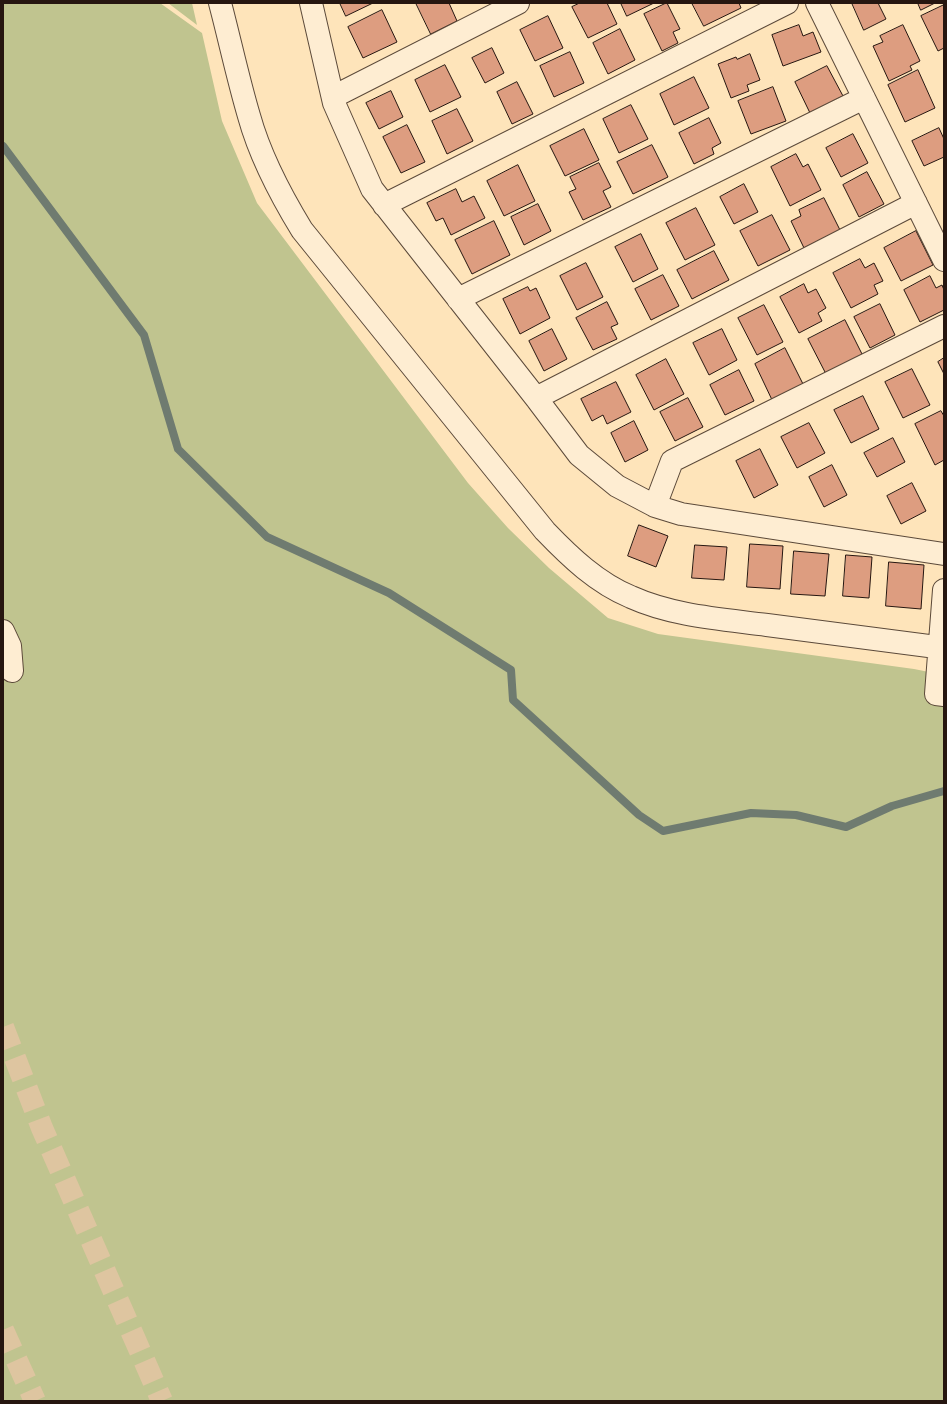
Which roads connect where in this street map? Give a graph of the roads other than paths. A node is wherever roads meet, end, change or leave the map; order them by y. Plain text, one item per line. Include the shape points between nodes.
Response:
1 (220, 3) edge
2 (311, 3) edge
3 (518, 3) edge
4 (787, 3) edge
5 (817, 3) edge
6 (333, 96) junction
7 (864, 98) junction
8 (916, 203) junction
9 (384, 205) junction
10 (944, 260) edge
11 (458, 299) junction
12 (944, 326) edge
13 (536, 398) junction
14 (655, 506) junction
15 (944, 554) edge
16 (944, 590) edge
17 (3, 631) edge
18 (942, 648) edge
19 (12, 671) dead end
20 (944, 694) edge

1 - 18 street via 249,117 283,199 302,230 545,531 569,556 600,580 631,597 671,611
2 - 6 street
3 - 6 street
4 - 9 street
5 - 7 street
6 - 9 street via 372,189
7 - 8 street
7 - 11 street
8 - 10 street
8 - 13 street
9 - 11 street
11 - 13 street
12 - 14 street via 672,461
13 - 14 street via 579,455 617,486
14 - 15 street via 681,514
16 - 18 street
17 - 19 street via 10,646
18 - 20 street via 936,694

